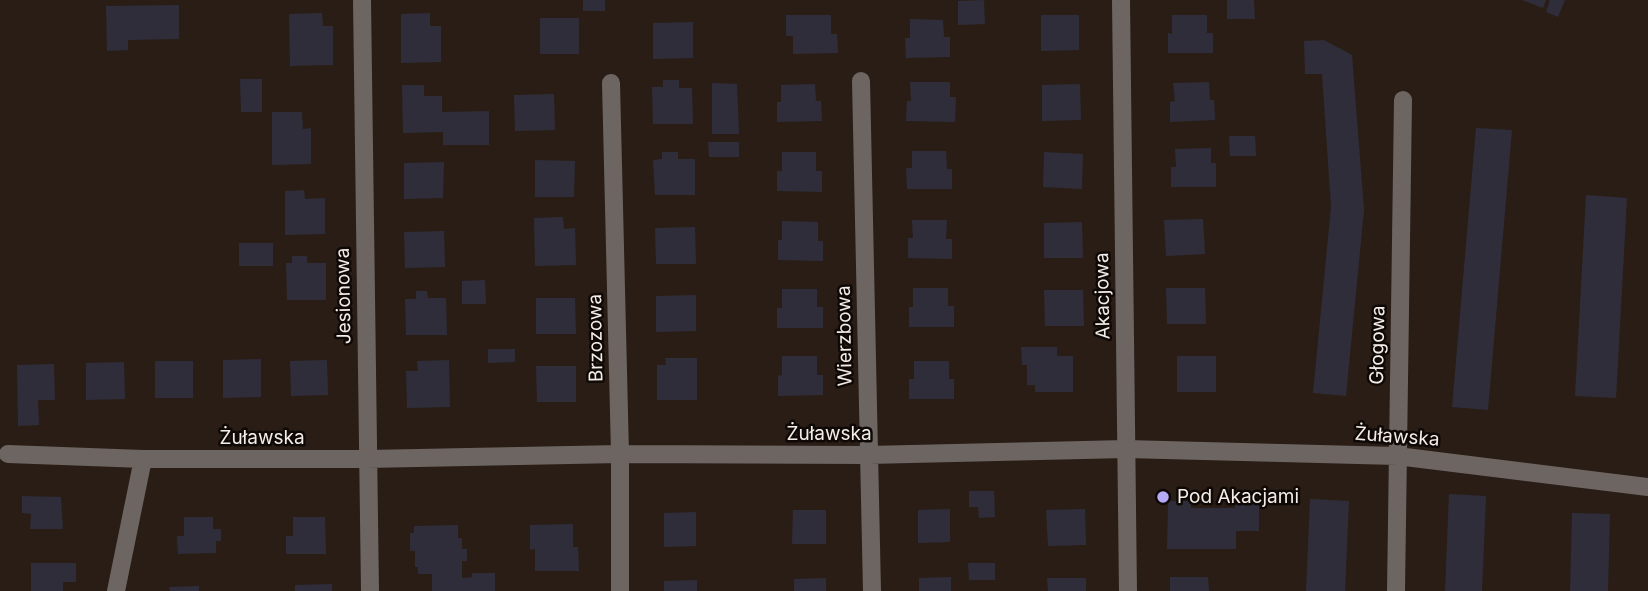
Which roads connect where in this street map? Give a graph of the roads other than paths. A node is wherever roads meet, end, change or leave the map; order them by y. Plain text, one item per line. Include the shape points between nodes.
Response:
1 (362, 0) edge
2 (1121, 0) edge
3 (861, 81) dead end
4 (611, 83) dead end
5 (1403, 100) dead end
6 (1126, 449) junction
7 (8, 454) dead end
8 (620, 454) junction
9 (868, 455) junction
10 (1397, 456) junction
11 (367, 459) junction
12 (143, 460) junction
13 (1648, 486) edge
14 (116, 591) edge
15 (370, 591) edge
16 (620, 591) edge
17 (872, 591) edge
18 (1128, 591) edge
19 (1396, 591) edge

1 - 11 street, Jesionowa
2 - 6 street, Akacjowa
3 - 9 street, Wierzbowa
4 - 8 street, Brzozowa
5 - 10 street, Głogowa
6 - 9 street, Żuławska
6 - 10 street, Żuławska
6 - 18 street, Akacjowa
7 - 12 street, Żuławska
8 - 9 street, Żuławska
8 - 11 street, Żuławska
8 - 16 street, Brzozowa
9 - 17 street, Wierzbowa
10 - 13 street, Żuławska
10 - 19 street, Głogowa
11 - 12 street, Żuławska
11 - 15 street, Jesionowa
12 - 14 street

